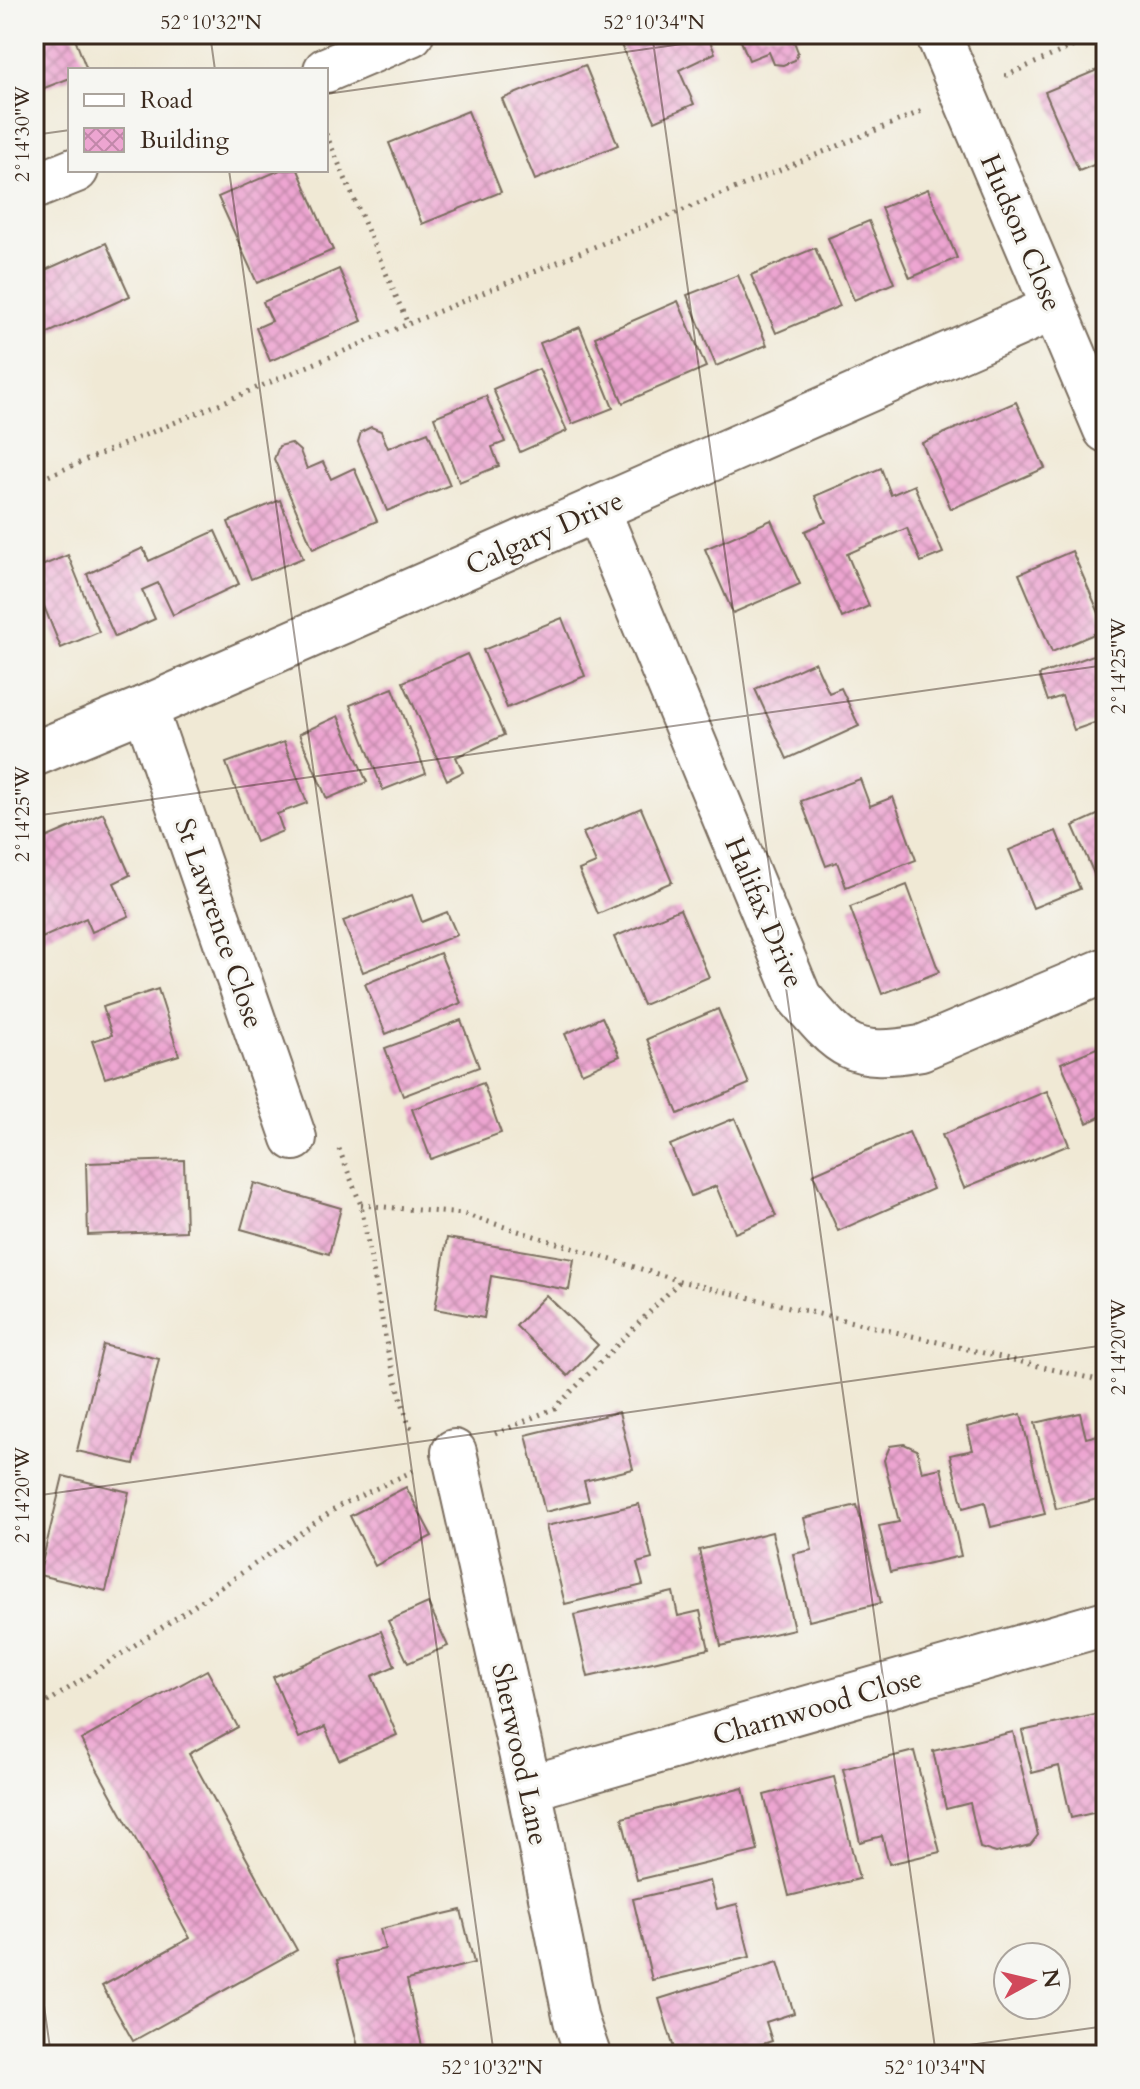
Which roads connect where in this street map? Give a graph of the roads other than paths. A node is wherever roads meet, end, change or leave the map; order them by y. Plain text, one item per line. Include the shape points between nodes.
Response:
1 (411, 34) edge
2 (938, 34) edge
3 (328, 69) edge
4 (71, 172) edge
5 (34, 187) edge
6 (1054, 308) junction
7 (1106, 430) edge
8 (597, 509) junction
9 (145, 708) junction
10 (34, 754) edge
11 (1106, 970) edge
12 (294, 1138) road end
13 (454, 1452) road end
14 (1106, 1623) edge
15 (529, 1788) junction
16 (588, 2055) edge

1 - 3 street
2 - 6 street, Hudson Close
4 - 5 street
6 - 7 street, Hudson Close
6 - 8 street, Calgary Drive
8 - 9 street, Calgary Drive
8 - 11 street, Halifax Drive via 799,997 831,1035 862,1052 921,1048
9 - 10 street, Calgary Drive
9 - 12 street, St Lawrence Close
13 - 15 street, Sherwood Lane
14 - 15 street, Charnwood Close
15 - 16 street, Sherwood Lane via 576,2020

